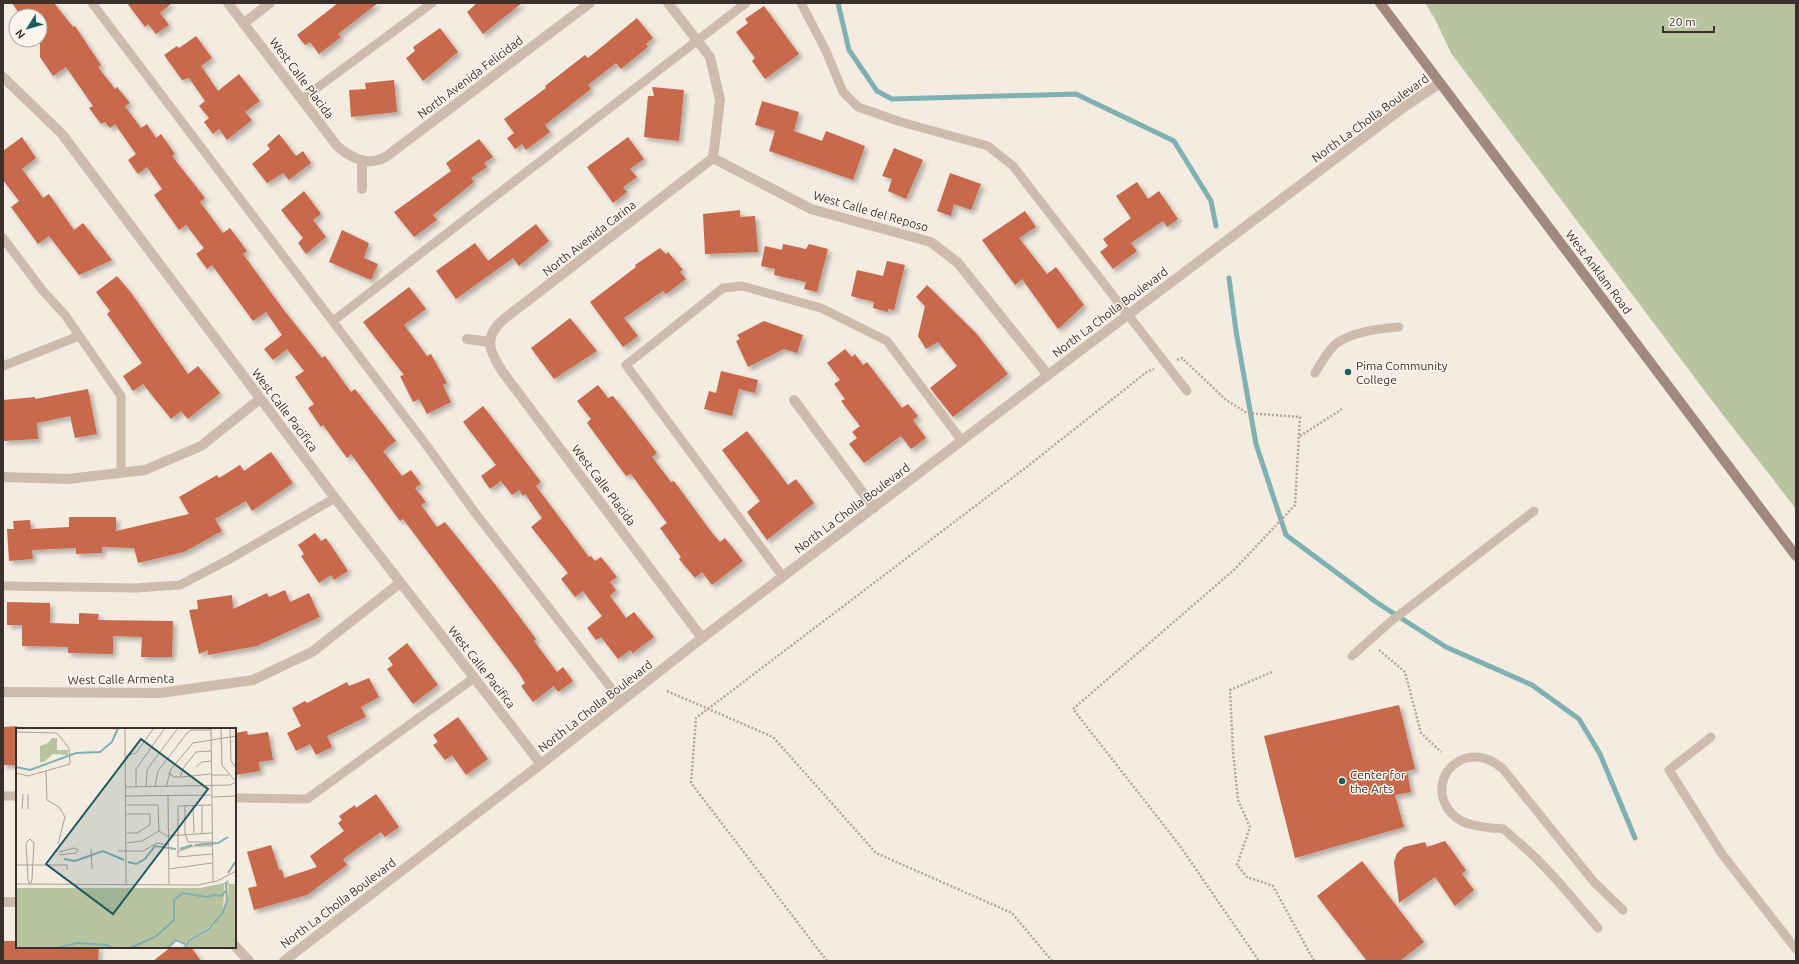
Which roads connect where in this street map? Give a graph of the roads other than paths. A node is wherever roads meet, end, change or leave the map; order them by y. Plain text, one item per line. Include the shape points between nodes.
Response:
1 (92, 3) edge
2 (228, 3) edge
3 (270, 3) edge
4 (432, 3) edge
5 (590, 3) edge
6 (668, 3) edge
7 (746, 3) edge
8 (801, 3) edge
9 (1380, 3) edge
10 (244, 23) junction
11 (698, 40) junction
12 (3, 77) edge
13 (1440, 83) junction
14 (302, 99) junction
15 (713, 158) junction
16 (362, 161) junction
17 (362, 189) dead end
18 (3, 238) edge
19 (1128, 315) junction
20 (333, 321) junction
21 (1399, 327) dead end
22 (78, 336) junction
23 (467, 340) dead end
24 (490, 344) junction
25 (3, 366) edge
26 (1315, 373) dead end
27 (1048, 375) junction
28 (1187, 391) dead end
29 (260, 399) junction
30 (794, 400) dead end
31 (962, 441) junction
32 (121, 473) junction
33 (3, 477) edge
34 (335, 498) junction
35 (874, 508) junction
36 (1534, 511) dead end
37 (1796, 556) edge
38 (783, 577) junction
39 (400, 583) junction
40 (3, 586) edge
41 (702, 638) junction
42 (1352, 656) dead end
43 (474, 678) junction
44 (3, 692) edge
45 (621, 701) junction
46 (1711, 737) dead end
47 (542, 764) junction
48 (3, 796) edge
49 (16, 796) edge
50 (236, 798) edge
51 (3, 902) edge
52 (16, 902) edge
53 (1623, 910) dead end
54 (1598, 928) dead end
55 (236, 947) edge
56 (1796, 949) edge
57 (249, 961) edge
58 (284, 961) edge

1 - 20 lane
2 - 10 street, West Calle Placida
3 - 10 street
4 - 14 lane
5 - 16 street, North Avenida Felicidad via 386,156 373,162
6 - 11 street
7 - 11 lane
8 - 19 lane via 826,51 843,92 858,107 901,122 988,146 1013,166
9 - 13 main road, West Anklam Road
10 - 14 street, West Calle Placida
11 - 15 street via 710,57 720,100
11 - 20 lane
12 - 29 street, West Calle Pacifica via 62,134
13 - 19 street, North La Cholla Boulevard via 1404,107
13 - 37 main road, West Anklam Road
14 - 16 street, West Calle Placida via 338,147
15 - 24 street, North Avenida Carina via 504,320 493,330
15 - 27 street, West Calle del Reposo via 811,209 931,242 958,264
16 - 17 street
18 - 22 lane
19 - 27 street, North La Cholla Boulevard
19 - 28 lane
20 - 45 lane via 473,510
21 - 26 lane via 1352,335 1336,344
22 - 25 lane
22 - 32 lane via 121,396
23 - 24 street
24 - 41 street, West Calle Placida via 492,354 502,371
27 - 31 street, North La Cholla Boulevard
29 - 32 street via 201,446 145,470
29 - 34 street, West Calle Pacifica
30 - 35 street
31 - 35 street, North La Cholla Boulevard
31 - 38 lane via 887,341 821,308 742,286 723,288 626,365
32 - 33 street via 68,479
34 - 39 street, West Calle Pacifica
34 - 40 lane via 180,585 136,588
35 - 38 street, North La Cholla Boulevard
36 - 42 lane via 1398,616
38 - 41 street, North La Cholla Boulevard
39 - 43 street, West Calle Pacifica
39 - 44 street, West Calle Armenta via 312,652 253,680 160,693
41 - 45 street, North La Cholla Boulevard
43 - 47 street, West Calle Pacifica
43 - 50 lane via 307,799
45 - 47 street, North La Cholla Boulevard
46 - 56 lane via 1669,770 1722,854
47 - 58 street, North La Cholla Boulevard
48 - 49 lane
51 - 52 street
53 - 54 lane via 1594,882 1495,761 1473,756 1462,759 1452,766 1446,775 1443,797 1458,820 1470,825 1502,829 1532,854
55 - 57 street

